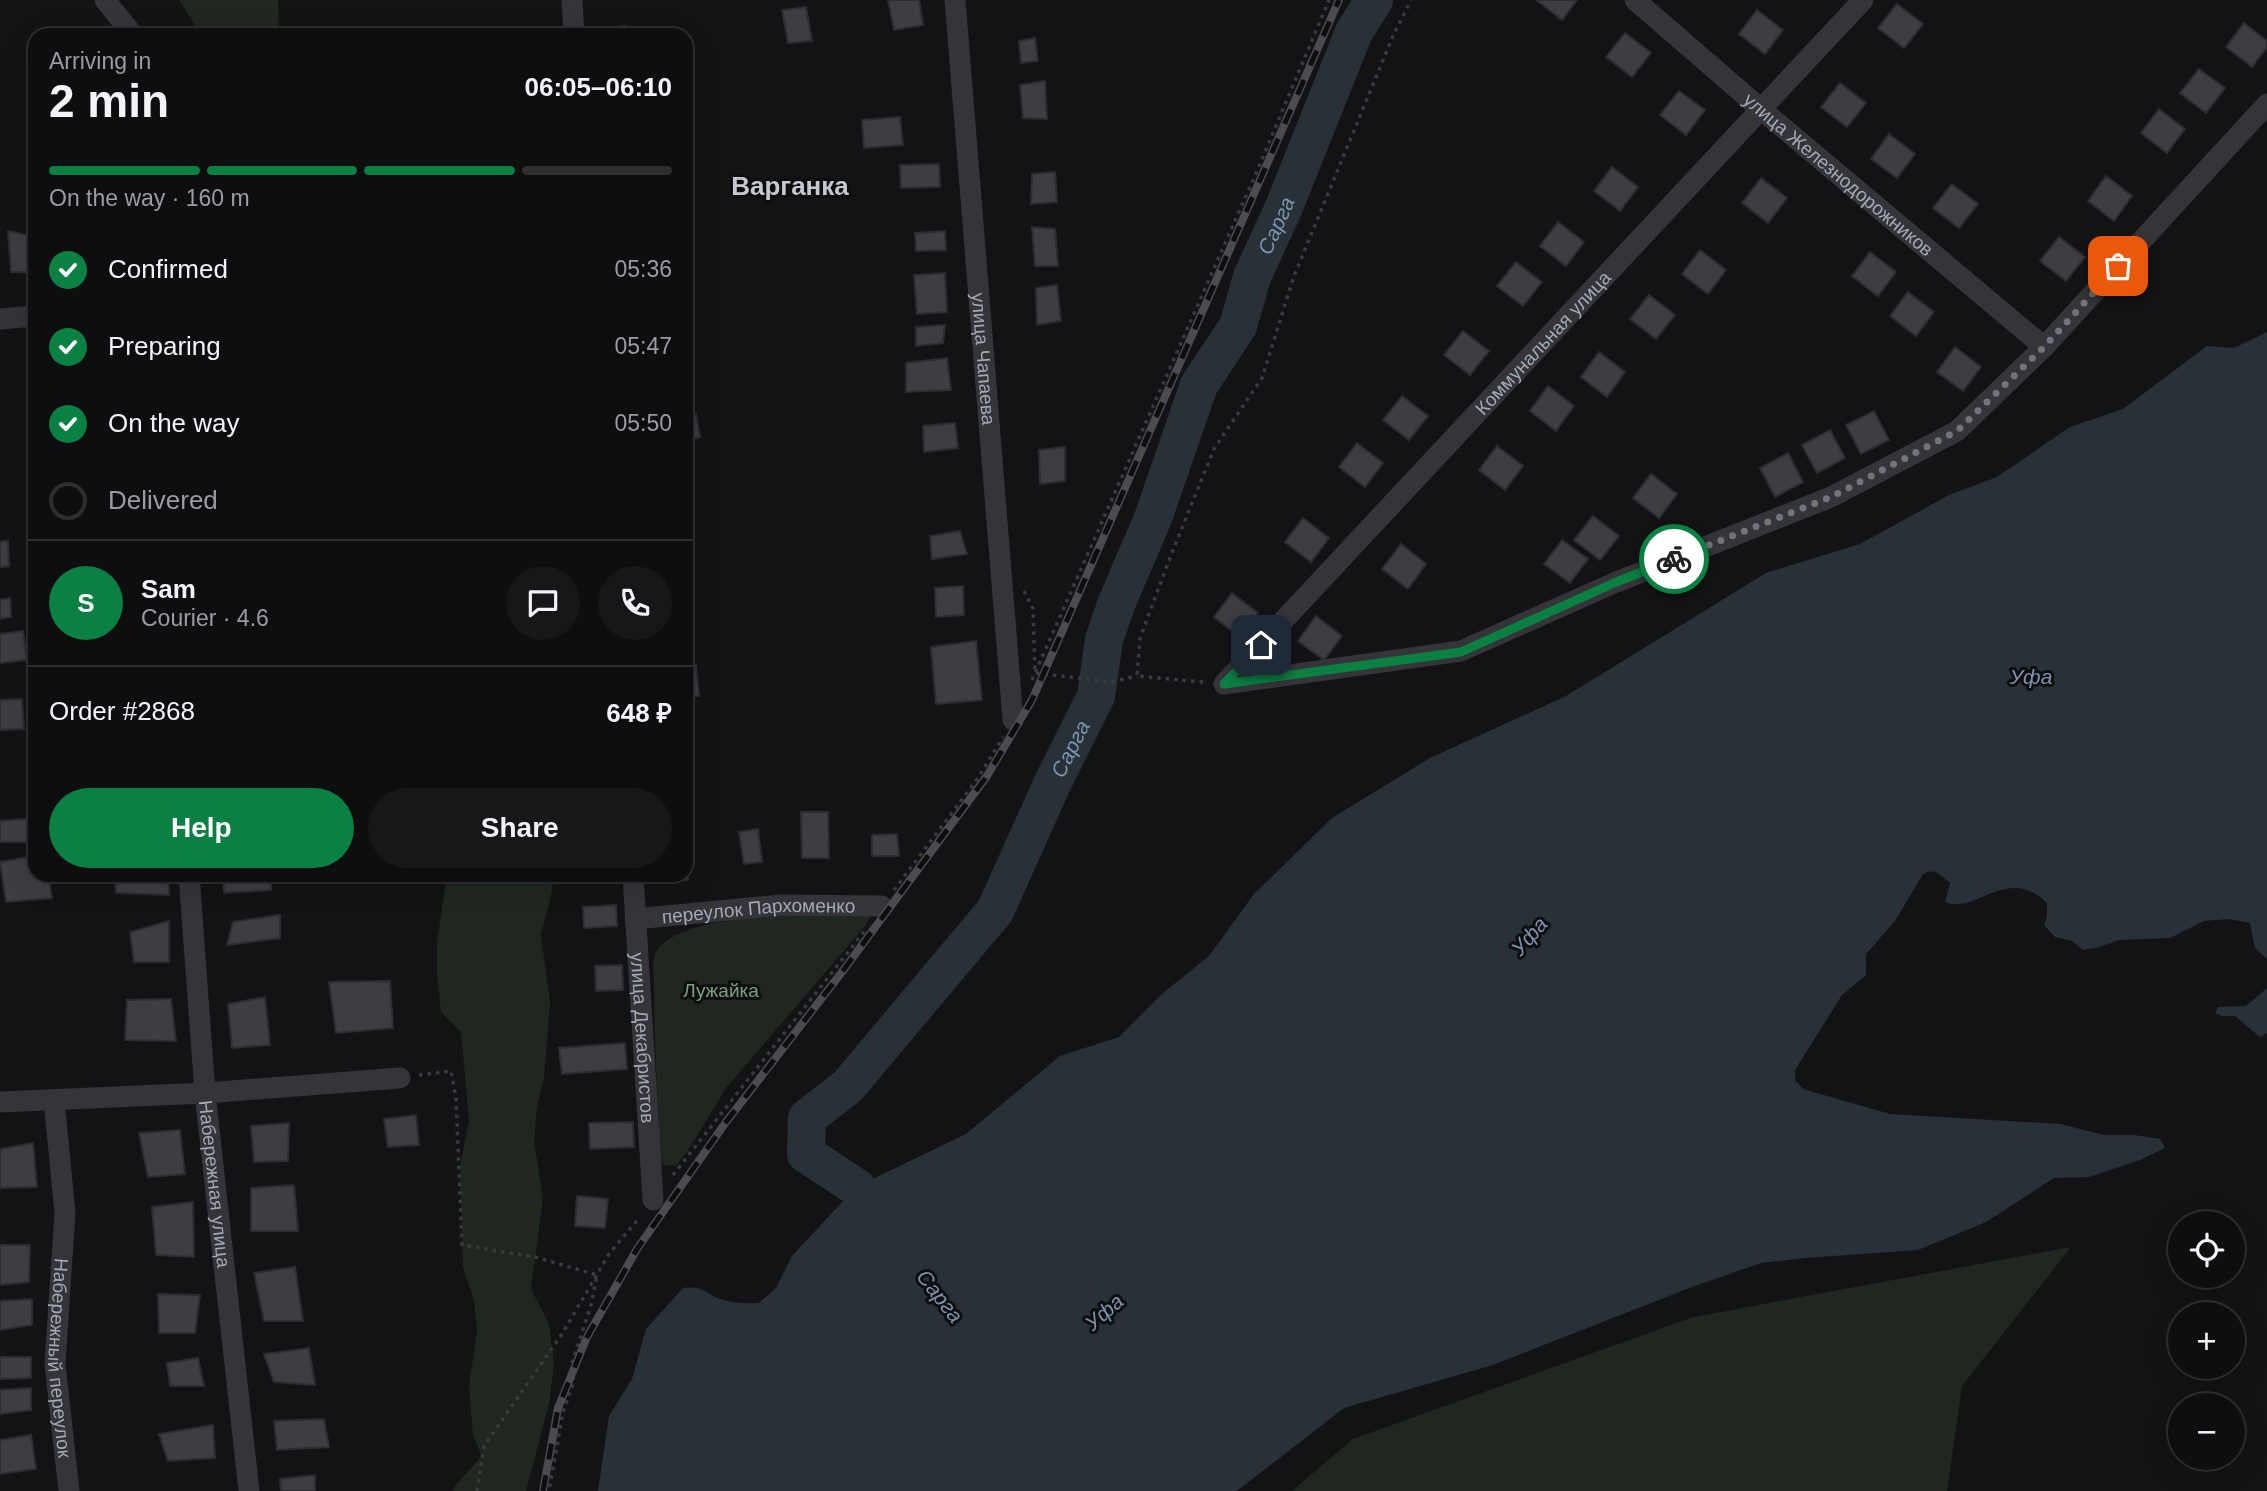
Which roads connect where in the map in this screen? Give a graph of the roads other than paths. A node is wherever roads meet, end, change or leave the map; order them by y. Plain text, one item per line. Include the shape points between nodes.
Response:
1 (105, 0) edge
2 (955, 0) edge
3 (1635, 0) edge
4 (1863, 0) edge
5 (576, 1) edge
6 (127, 28) edge
7 (574, 28) edge
8 (2267, 104) edge
9 (1762, 110) junction
10 (28, 317) edge
11 (0, 319) edge
12 (2044, 347) junction
13 (1013, 720) road end
14 (190, 882) edge
15 (633, 882) edge
16 (881, 906) road end
17 (635, 919) junction
18 (400, 1078) road end
19 (205, 1093) junction
20 (54, 1100) junction
21 (0, 1102) edge
22 (653, 1200) road end
23 (69, 1491) edge
24 (249, 1491) edge

1 - 6 street
2 - 13 street, улица Чапаева
3 - 9 street, улица Железнодорожников
4 - 9 street, Коммунальная улица
5 - 7 street
8 - 12 street
9 - 12 street, улица Железнодорожников
9 - 12 street, Коммунальная улица via 1224,684 1461,652 1614,583 1831,497 1923,449 1957,431
10 - 11 street
14 - 19 street, Набережная улица
15 - 17 street, улица Декабристов
16 - 17 street, переулок Пархоменко via 781,905
17 - 22 street, улица Декабристов
18 - 19 street
19 - 20 street
19 - 24 street, Набережная улица
20 - 21 street
20 - 23 street, Набережный переулок via 65,1213 55,1364

